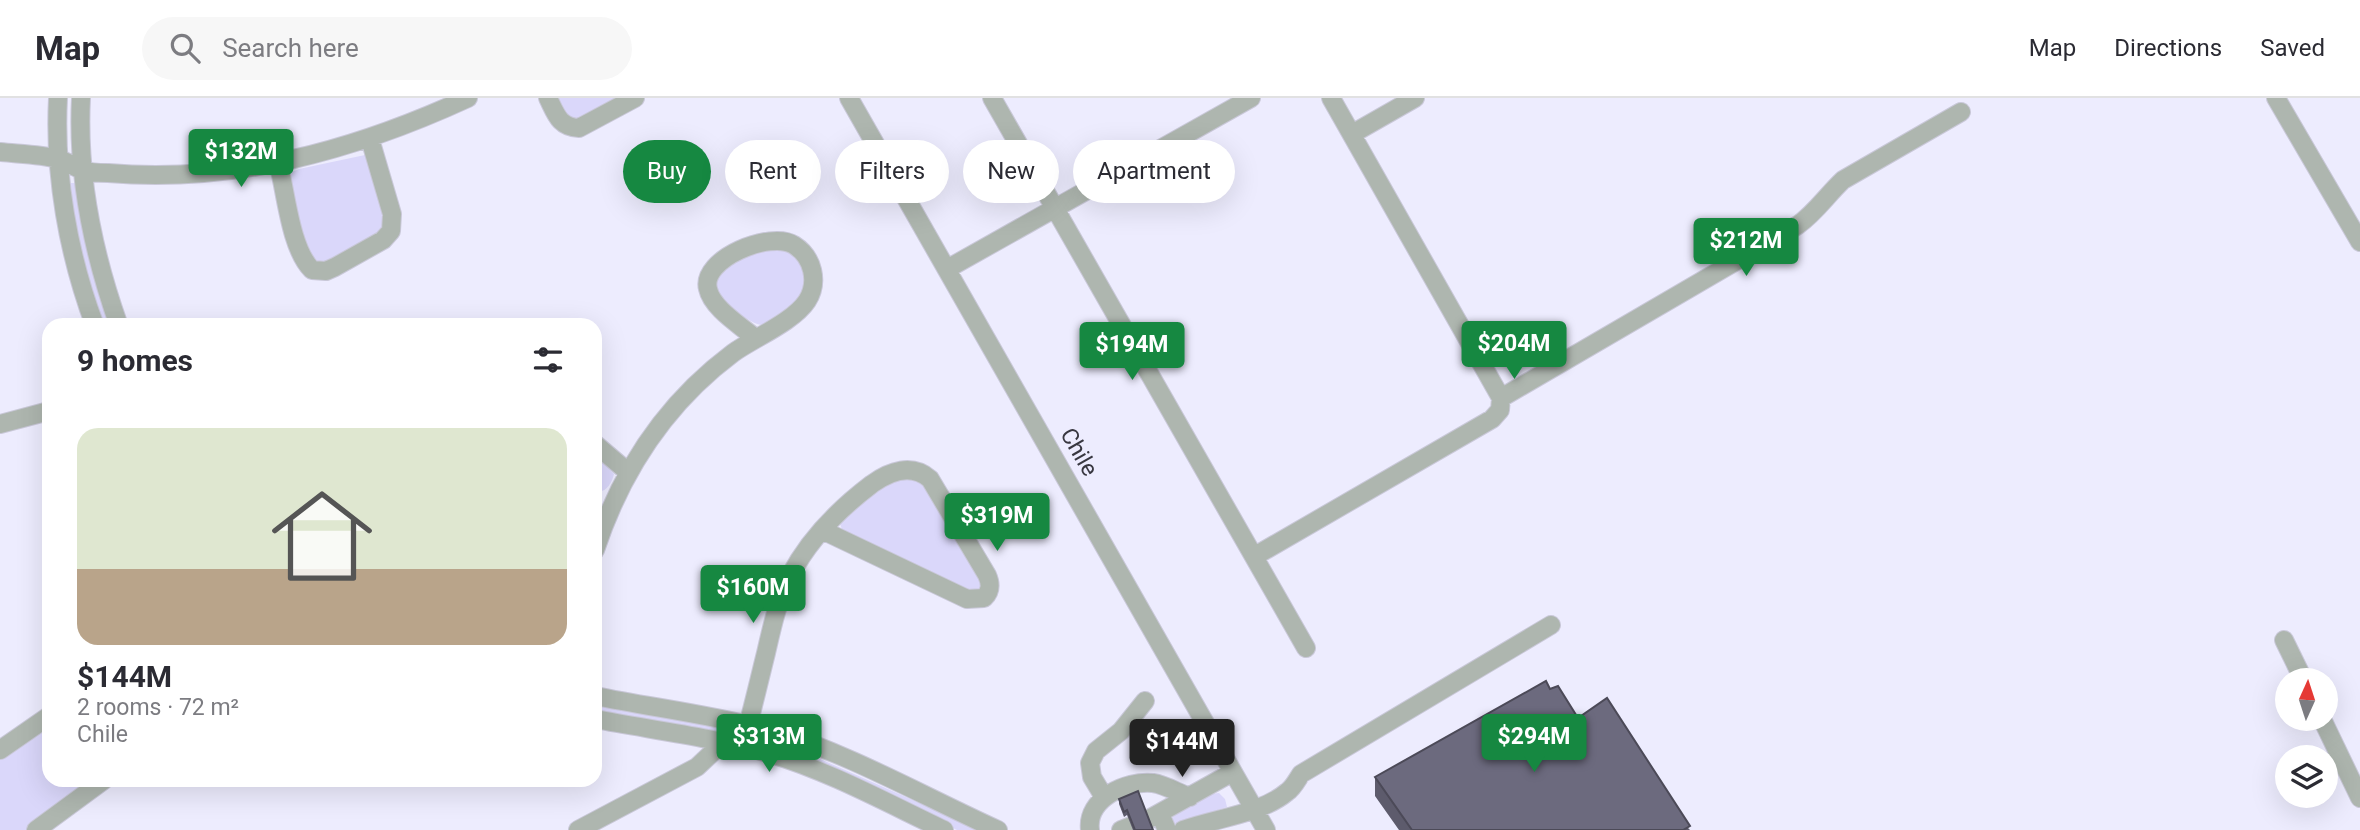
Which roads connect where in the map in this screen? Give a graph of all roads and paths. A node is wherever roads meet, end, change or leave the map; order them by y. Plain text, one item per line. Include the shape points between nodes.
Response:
1 (58, 98) edge
2 (81, 98) edge
3 (468, 98) edge
4 (548, 98) edge
5 (635, 98) edge
6 (849, 98) edge
7 (992, 98) edge
8 (1251, 98) edge
9 (1331, 98) edge
10 (1415, 98) edge
11 (2276, 98) edge
12 (1961, 112) dead end
13 (1352, 134) junction
14 (370, 139) junction
15 (0, 152) edge
16 (60, 159) junction
17 (278, 162) junction
18 (83, 171) junction
19 (1055, 208) junction
20 (2360, 242) edge
21 (947, 269) junction
22 (93, 318) edge
23 (117, 318) edge
24 (755, 338) junction
25 (1501, 398) junction
26 (42, 413) edge
27 (0, 424) edge
28 (602, 450) edge
29 (628, 472) junction
30 (603, 501) edge
31 (821, 530) junction
32 (1255, 556) junction
33 (1551, 625) dead end
34 (2284, 640) dead end
35 (1306, 648) dead end
36 (2298, 668) edge
37 (602, 697) edge
38 (1145, 701) dead end
39 (602, 720) edge
40 (42, 721) edge
41 (748, 725) junction
42 (2328, 732) edge
43 (717, 741) junction
44 (742, 747) junction
45 (0, 750) edge
46 (1233, 772) junction
47 (94, 787) edge
48 (1104, 797) junction
49 (1190, 797) junction
50 (2360, 798) edge
51 (1255, 811) junction
52 (1145, 824) edge
53 (36, 830) edge
54 (578, 830) edge
55 (944, 830) edge
56 (998, 830) edge
57 (1090, 830) edge
58 (1183, 830) edge
59 (1266, 830) edge

1 - 16 street
2 - 18 street
3 - 14 street
4 - 5 street via 560,121 579,128
6 - 21 street, Chile
7 - 19 street
8 - 19 street
9 - 13 street
10 - 13 street
11 - 20 street
12 - 25 street via 1843,180 1815,213 1798,225
13 - 25 street
14 - 17 street
14 - 17 street via 392,214 391,231 326,271 312,270 303,259
15 - 16 street
16 - 18 street
16 - 22 street via 74,253
17 - 18 street via 241,170 149,176
18 - 23 street via 96,248
19 - 21 street
19 - 32 street
21 - 46 street, Chile
24 - 24 street via 712,298 707,281 721,261 754,243 792,243 807,257 812,287 799,310
24 - 29 street via 679,401
25 - 32 street via 1500,410 1492,419
26 - 27 street
28 - 29 street
29 - 30 street
31 - 31 street via 967,598 984,598 988,593 987,575 936,486 923,472 899,471 877,480
31 - 41 street via 782,594
32 - 35 street
33 - 51 street via 1301,774 1288,792
34 - 36 street
37 - 41 street
38 - 48 street via 1121,731 1093,755 1090,771
39 - 43 street
40 - 45 street
41 - 44 street
41 - 56 street via 813,746
42 - 50 street
43 - 44 street
43 - 54 street via 715,750 697,767
44 - 55 street via 805,767
46 - 49 street
46 - 51 street, Chile
47 - 53 street
48 - 49 street via 1153,783
48 - 57 street via 1090,816
49 - 52 street
51 - 58 street
51 - 59 street, Chile

